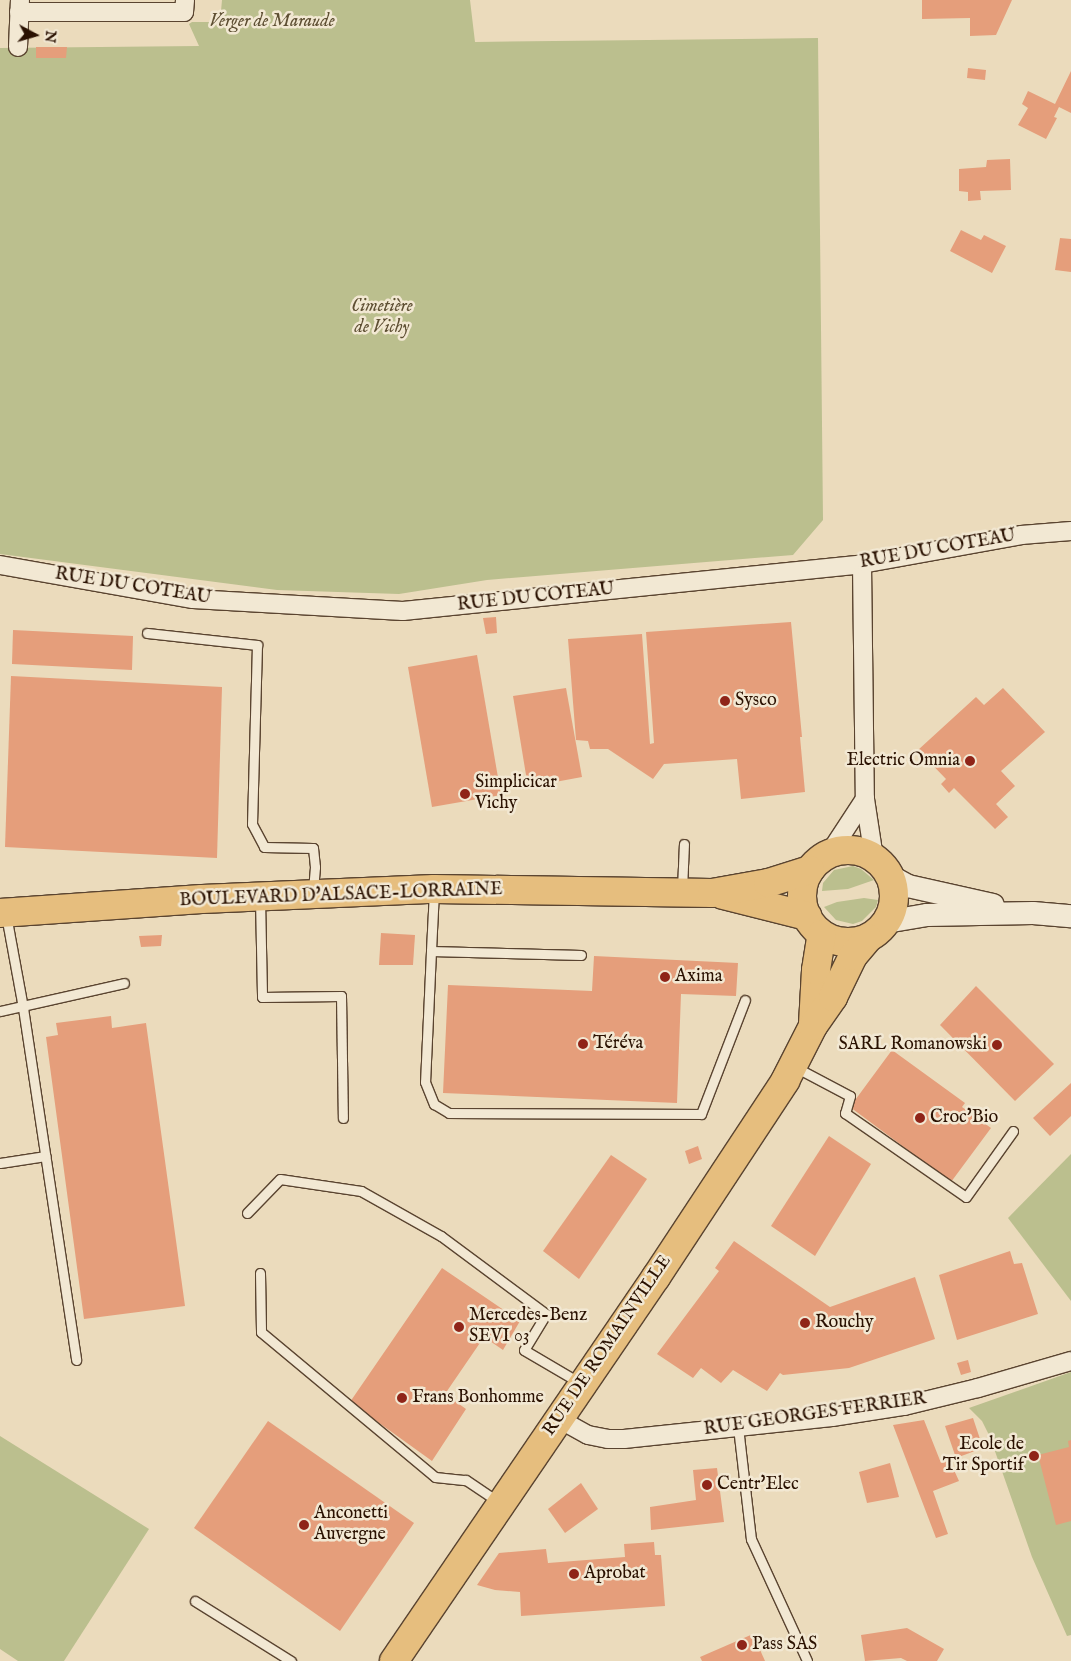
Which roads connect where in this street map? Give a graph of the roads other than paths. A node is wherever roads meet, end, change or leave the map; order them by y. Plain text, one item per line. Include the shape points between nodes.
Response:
1 (185, 0) edge
2 (20, 6) edge
3 (18, 47) dead end
4 (1071, 531) edge
5 (862, 564) junction
6 (0, 565) edge
7 (147, 633) dead end
8 (865, 798) junction
9 (684, 844) dead end
10 (819, 862) junction
11 (882, 867) junction
12 (434, 889) junction
13 (682, 892) junction
14 (313, 893) junction
15 (712, 893) junction
16 (260, 896) junction
17 (3, 913) edge
18 (1039, 914) junction
19 (1071, 916) edge
20 (814, 925) junction
21 (877, 930) junction
22 (430, 951) junction
23 (581, 955) dead end
24 (124, 983) dead end
25 (745, 1000) dead end
26 (23, 1008) junction
27 (0, 1011) edge
28 (813, 1026) junction
29 (792, 1066) junction
30 (343, 1118) dead end
31 (1013, 1131) dead end
32 (45, 1156) junction
33 (0, 1162) edge
34 (247, 1213) dead end
35 (260, 1273) dead end
36 (76, 1360) dead end
37 (1071, 1360) edge
38 (582, 1384) junction
39 (559, 1418) junction
40 (738, 1427) junction
41 (501, 1504) junction
42 (195, 1601) dead end
43 (291, 1661) edge
44 (394, 1661) edge
45 (807, 1661) edge

1 - 2 street via 184,12
2 - 3 street
4 - 5 street, RUE DU COTEAU via 1021,535
5 - 6 street, RUE DU COTEAU via 403,611 192,599
5 - 8 street
7 - 14 lane via 257,645 252,824 264,847 313,848
8 - 10 street
8 - 11 street
9 - 13 lane
10 - 11 main road via 852,850
10 - 15 main road, BOULEVARD D'ALSACE-LORRAINE via 768,884
10 - 20 main road via 802,892
11 - 18 street via 908,886
11 - 21 main road via 894,900
12 - 13 main road, BOULEVARD D'ALSACE-LORRAINE
12 - 14 main road, BOULEVARD D'ALSACE-LORRAINE
12 - 22 lane
13 - 15 main road, BOULEVARD D'ALSACE-LORRAINE
14 - 16 main road, BOULEVARD D'ALSACE-LORRAINE
15 - 20 main road, BOULEVARD D'ALSACE-LORRAINE
16 - 17 main road, BOULEVARD D'ALSACE-LORRAINE
16 - 30 lane via 262,997 341,996
17 - 26 lane
18 - 19 street
18 - 21 street via 927,915
20 - 21 main road via 845,942
20 - 28 main road, RUE DE ROMAINVILLE
21 - 28 main road, RUE DE ROMAINVILLE via 853,956
22 - 23 lane
22 - 25 lane via 425,1082 434,1104 449,1113 701,1114
24 - 26 lane
26 - 27 lane
26 - 32 lane
28 - 29 main road, RUE DE ROMAINVILLE
29 - 31 lane via 850,1096 845,1113 966,1197
29 - 38 main road, RUE DE ROMAINVILLE
32 - 33 lane
32 - 36 lane
34 - 38 lane via 280,1179 361,1191 441,1236 546,1314 524,1350
35 - 41 lane via 262,1332 435,1477 466,1480
37 - 40 street, RUE GEORGES FERRIER via 904,1406
38 - 39 main road, RUE DE ROMAINVILLE
39 - 40 street, RUE GEORGES FERRIER via 588,1434 608,1439
39 - 41 main road, RUE DE ROMAINVILLE
40 - 45 lane via 751,1539
41 - 44 main road, RUE DE ROMAINVILLE
42 - 43 lane

